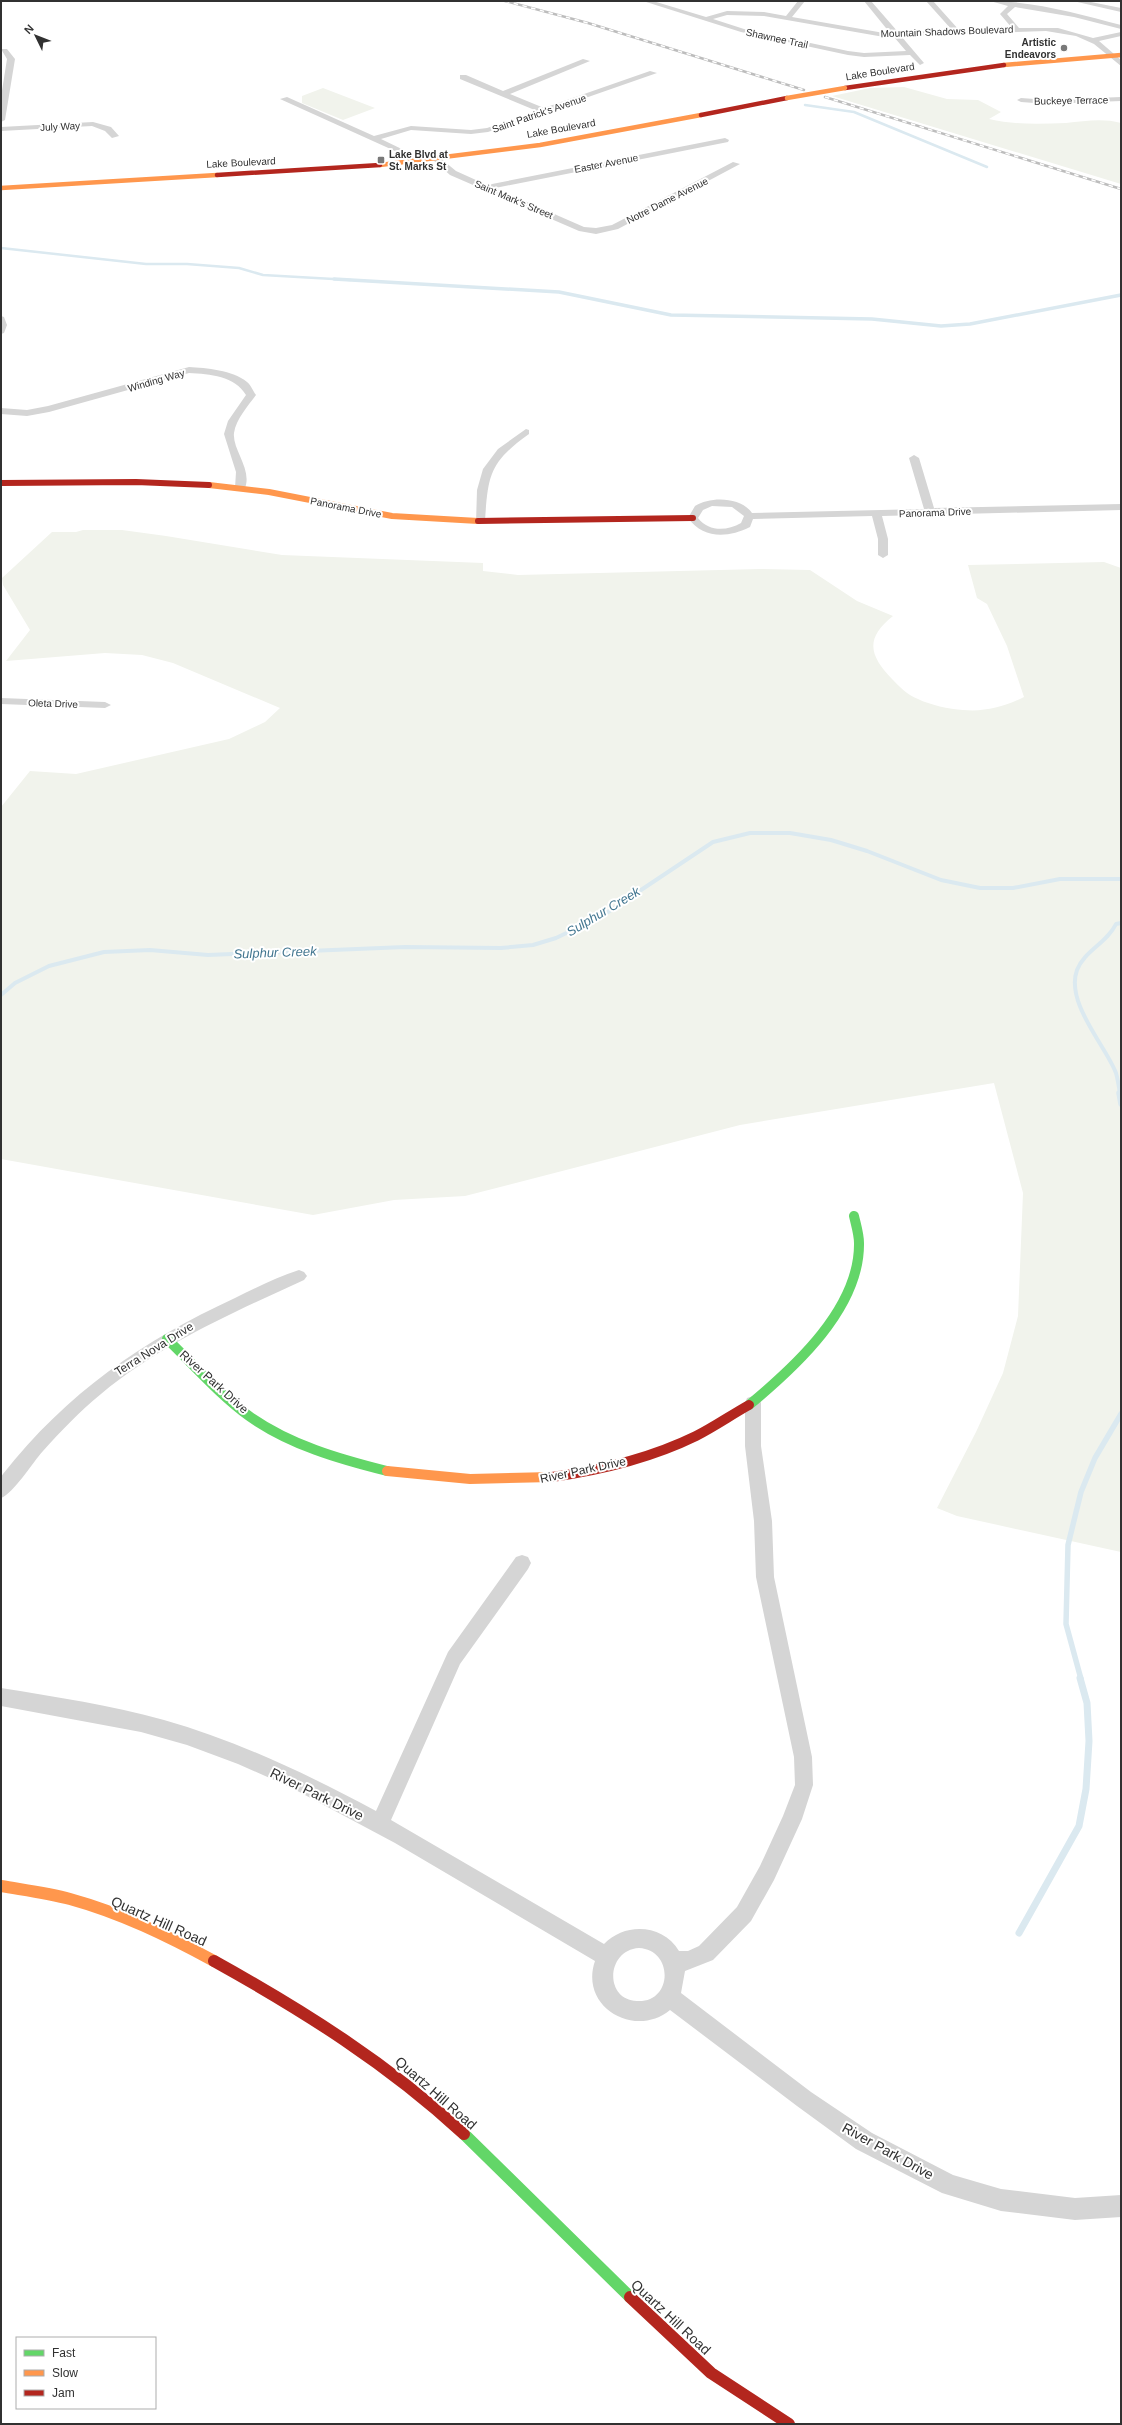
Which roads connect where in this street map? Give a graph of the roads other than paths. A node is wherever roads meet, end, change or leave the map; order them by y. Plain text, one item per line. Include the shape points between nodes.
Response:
1 (646, 1) edge
2 (667, 1) edge
3 (802, 1) edge
4 (867, 1) edge
5 (929, 1) edge
6 (993, 1) edge
7 (1076, 1) edge
8 (740, 4) dead end
9 (1013, 4) junction
10 (659, 5) junction
11 (1121, 10) edge
12 (739, 12) junction
13 (789, 16) junction
14 (1090, 18) junction
15 (707, 20) junction
16 (1121, 27) edge
17 (1016, 29) junction
18 (1069, 32) junction
19 (958, 33) junction
20 (897, 34) junction
21 (1121, 34) edge
22 (1094, 40) junction
23 (4, 51) dead end
24 (911, 53) junction
25 (1117, 55) edge
26 (586, 61) dead end
27 (920, 63) dead end
28 (1121, 64) edge
29 (653, 74) dead end
30 (463, 77) dead end
31 (503, 94) junction
32 (1121, 99) edge
33 (284, 100) dead end
34 (1021, 100) dead end
35 (544, 111) junction
36 (1, 120) edge
37 (1, 129) edge
38 (115, 136) dead end
39 (375, 138) junction
40 (725, 140) dead end
41 (436, 159) junction
42 (413, 162) junction
43 (736, 164) dead end
44 (488, 187) junction
45 (1, 188) edge
46 (596, 231) joint
47 (1, 319) edge
48 (1, 330) edge
49 (1, 411) edge
50 (526, 432) dead end
51 (914, 458) dead end
52 (1, 483) edge
53 (240, 488) junction
54 (1121, 507) edge
55 (930, 512) junction
56 (876, 514) junction
57 (748, 516) junction
58 (692, 518) junction
59 (480, 522) junction
60 (883, 555) dead end
61 (1, 701) edge
62 (105, 705) dead end
63 (854, 1216) dead end
64 (299, 1276) dead end
65 (167, 1339) junction
66 (753, 1402) junction
67 (1, 1491) edge
68 (522, 1563) dead end
69 (1, 1697) edge
70 (379, 1825) junction
71 (1, 1886) edge
72 (606, 1957) junction
73 (674, 1961) junction
74 (669, 1996) junction
75 (1121, 2206) edge
76 (789, 2424) edge

1 - 10 street, Shawnee Trail
2 - 10 street
3 - 13 street
4 - 20 street
5 - 19 street
6 - 9 street
7 - 11 street
8 - 12 street
9 - 14 street
9 - 17 street via 1002,14
10 - 15 street, Shawnee Trail
12 - 13 street, Mountain Shadows Boulevard
12 - 15 street, Mountain Shadows Boulevard via 722,14
13 - 20 street, Mountain Shadows Boulevard via 874,33
14 - 16 street
14 - 18 street
15 - 24 street, Shawnee Trail via 748,32 859,55
17 - 18 street, Mountain Shadows Boulevard via 1040,28
17 - 19 street, Mountain Shadows Boulevard
18 - 22 street, Mountain Shadows Boulevard
19 - 20 street, Mountain Shadows Boulevard
20 - 24 street
21 - 22 street
22 - 25 street, Mountain Shadows Boulevard
23 - 36 street via 11,59
24 - 27 street
25 - 28 street, Mountain Shadows Boulevard
25 - 41 street, Lake Boulevard, bridge via 1002,65 845,88 566,139
26 - 31 street
29 - 35 street, Saint Patrick's Avenue
30 - 31 street
31 - 35 street
32 - 34 street, Buckeye Terrace via 1048,102
33 - 39 street
35 - 39 street, Saint Patrick's Avenue via 480,131 411,128
37 - 38 street, July Way via 93,124 108,129
39 - 42 street via 398,149
40 - 44 street, Easter Avenue
41 - 42 street, Lake Boulevard
41 - 44 street, Saint Mark's Street via 453,173
42 - 45 street, Lake Boulevard
43 - 46 street, Notre Dame Avenue via 615,227
44 - 46 street, Saint Mark's Street via 582,229
47 - 48 street
49 - 53 street, Winding Way via 27,413 49,409 189,370 220,374 244,384 251,395 233,421 229,434 240,472
50 - 59 street via 500,451 486,470
51 - 55 street
52 - 53 street, Panorama Drive
53 - 59 street, Panorama Drive via 407,518
54 - 55 street, Panorama Drive
55 - 56 street, Panorama Drive
56 - 57 street, Panorama Drive
56 - 60 street via 883,539
57 - 58 street via 740,507 716,503 697,509
57 - 58 street via 746,525 740,529 724,532 699,526
58 - 59 street, Panorama Drive
61 - 62 street, Oleta Drive
63 - 66 street, River Park Drive via 859,1231 861,1253 845,1299 807,1354
64 - 65 street, Terra Nova Drive via 202,1319
65 - 66 street, River Park Drive via 234,1403 267,1426 332,1456 370,1468 410,1475 493,1481 535,1480 579,1474 647,1457 707,1430
65 - 67 street, Terra Nova Drive via 135,1357 92,1392 48,1433
66 - 73 street via 753,1446 763,1521 765,1577 803,1757 804,1786 767,1873 744,1914 706,1954 688,1961
68 - 70 street via 454,1658
69 - 70 street, River Park Drive via 96,1712 188,1736 308,1786
70 - 72 street, River Park Drive
71 - 76 street, Quartz Hill Road via 70,1899 147,1928 223,1966 333,2030 399,2077 438,2110 670,2337 712,2373
72 - 73 street via 621,1942 632,1938 644,1938 655,1942
72 - 74 street via 604,1984 609,1996 617,2005 628,2011 640,2013 662,2005
73 - 74 street via 674,1984
74 - 75 street, River Park Drive via 804,2099 864,2141 950,2185 1001,2200 1075,2209

